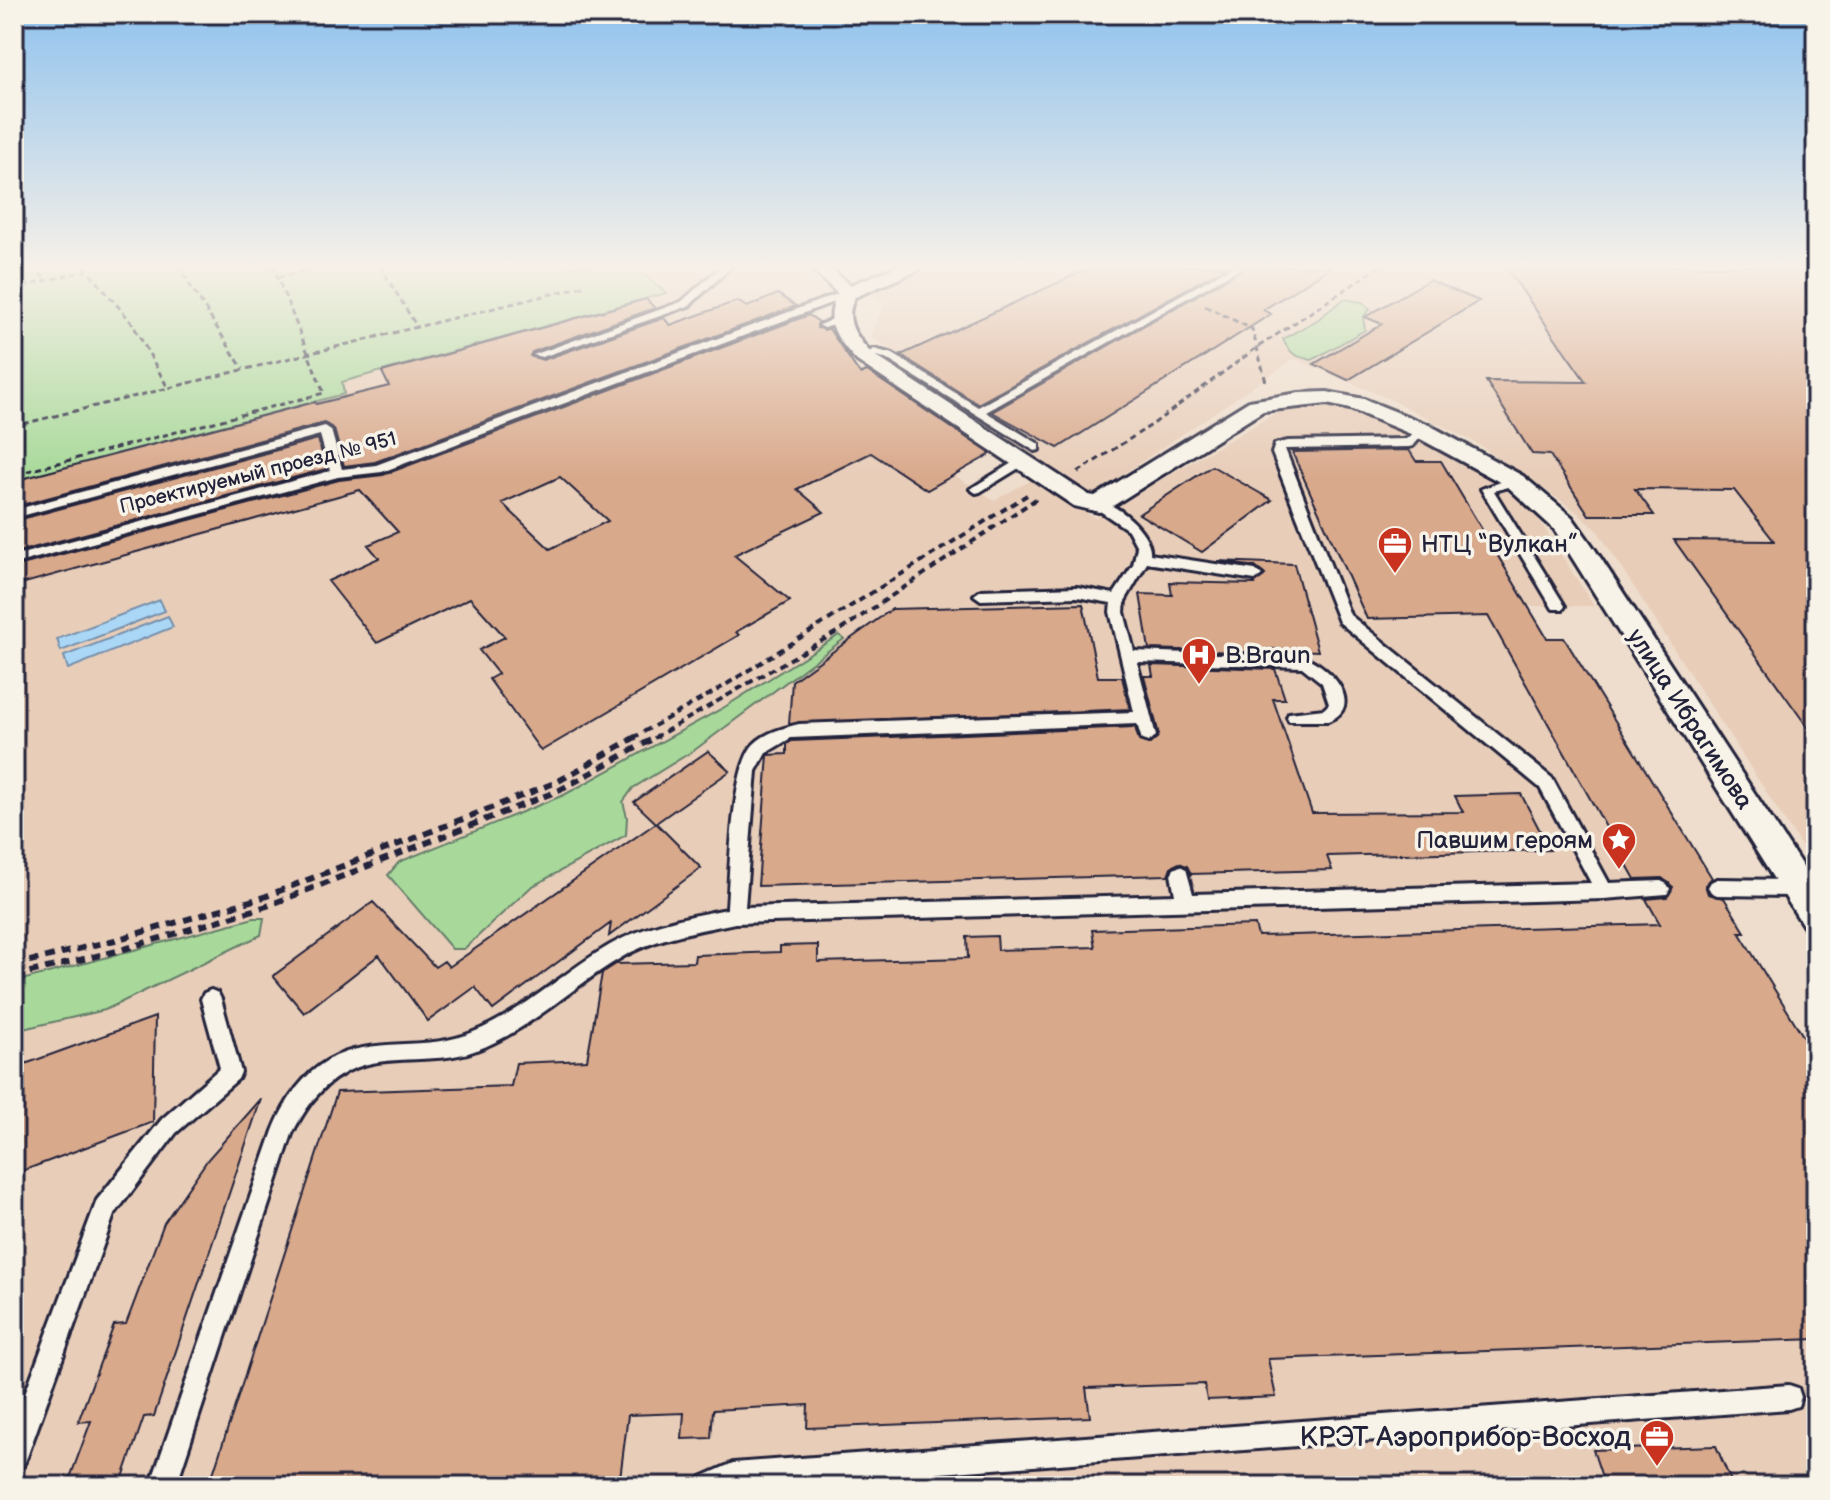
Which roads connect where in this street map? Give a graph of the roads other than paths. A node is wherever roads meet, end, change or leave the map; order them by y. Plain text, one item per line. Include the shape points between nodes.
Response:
1 (593, 336) edge
2 (733, 336) edge
3 (845, 336) edge
4 (1115, 336) edge
5 (538, 355) dead end
6 (864, 357) junction
7 (979, 411) junction
8 (1421, 430) junction
9 (1027, 455) junction
10 (337, 473) junction
11 (1515, 481) junction
12 (976, 489) dead end
13 (1099, 504) junction
14 (14, 514) edge
15 (1144, 558) junction
16 (14, 560) edge
17 (1255, 575) dead end
18 (981, 595) dead end
19 (1117, 599) junction
20 (1558, 606) dead end
21 (1128, 656) junction
22 (1295, 717) dead end
23 (1143, 718) junction
24 (1148, 736) dead end
25 (1180, 874) dead end
26 (1717, 887) dead end
27 (1799, 888) junction
28 (1661, 889) dead end
29 (1604, 891) junction
30 (1186, 903) junction
31 (735, 915) junction
32 (1816, 916) edge
33 (211, 999) dead end
34 (1789, 1397) dead end
35 (14, 1457) edge
36 (163, 1486) edge
37 (710, 1486) edge

1 - 5 lane
2 - 10 lane, Проектируемый проезд № 951 via 378,469
3 - 6 street
4 - 7 lane
6 - 7 lane via 874,352 889,356
6 - 9 street
7 - 9 lane
8 - 11 street, улица Ибрагимова
8 - 13 street, улица Ибрагимова via 1342,400 1269,403
8 - 29 lane via 1409,443 1288,445 1279,447 1278,453 1344,618 1546,783
9 - 12 lane
9 - 13 street via 1052,484
10 - 14 lane via 325,430
10 - 16 lane, Проектируемый проезд № 951
11 - 20 lane via 1487,489
11 - 27 street, улица Ибрагимова via 1563,523
13 - 15 lane via 1133,527
15 - 17 lane
15 - 19 lane
18 - 19 lane via 1077,592
19 - 21 lane
21 - 22 lane via 1304,662 1326,675 1337,705 1328,715
21 - 23 lane
23 - 24 lane
23 - 31 lane via 799,730 770,740 751,759 748,771
25 - 30 lane
26 - 27 lane
27 - 32 street, улица Ибрагимова
28 - 29 lane
29 - 30 lane
30 - 31 lane
31 - 36 lane via 640,939 474,1042 361,1056 313,1084 283,1131
33 - 35 lane via 231,1072 169,1126 105,1208
34 - 37 lane via 733,1476

